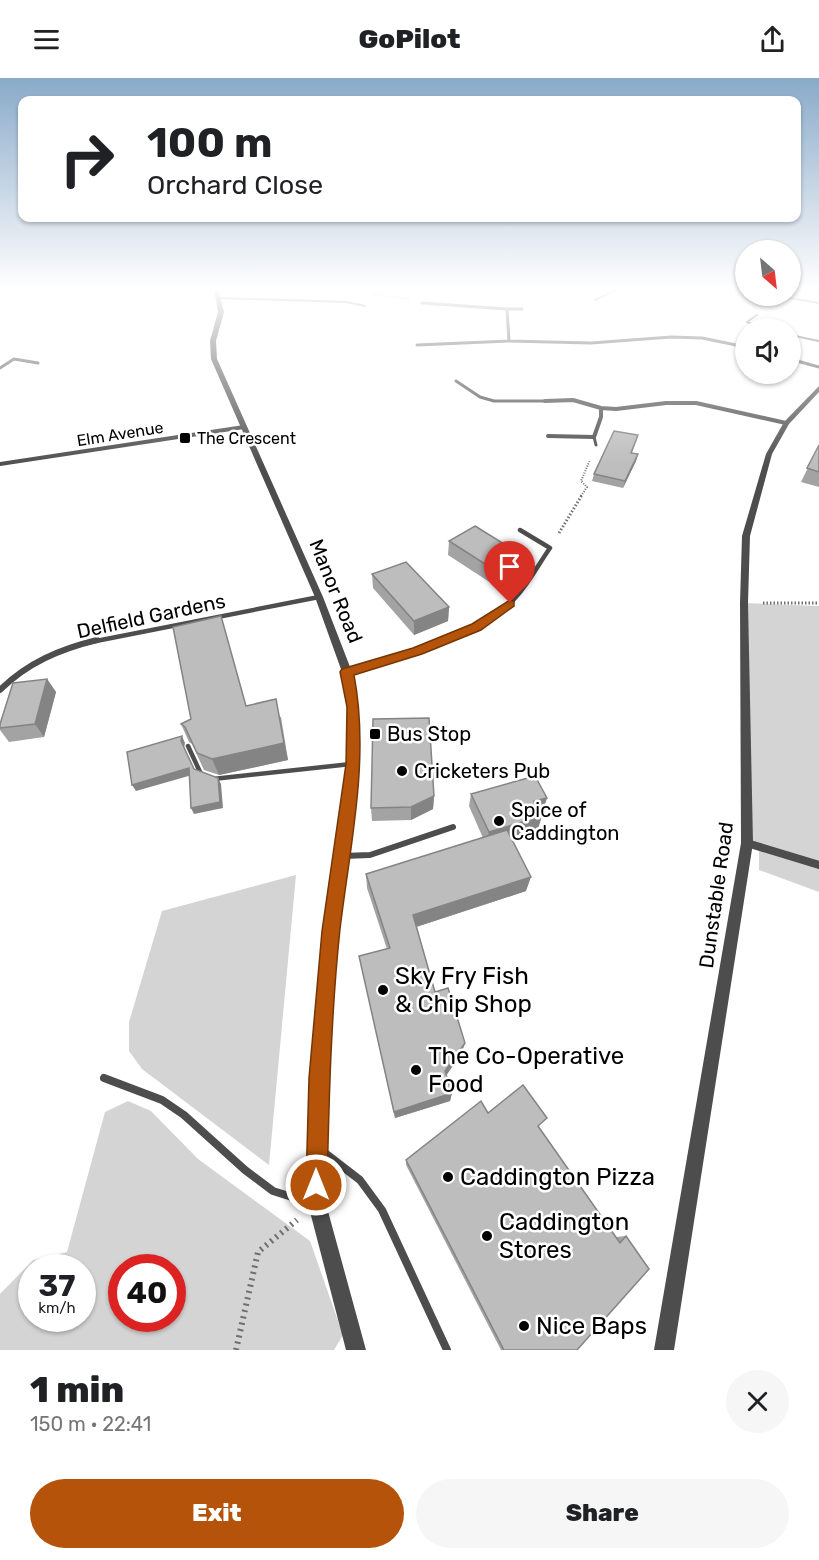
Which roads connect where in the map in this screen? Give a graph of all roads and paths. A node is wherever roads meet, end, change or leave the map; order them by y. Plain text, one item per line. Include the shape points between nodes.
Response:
1 (213, 348) edge
2 (801, 362) edge
3 (38, 363) dead end
4 (819, 367) edge
5 (0, 368) edge
6 (456, 381) dead end
7 (819, 388) edge
8 (570, 390) dead end
9 (573, 400) junction
10 (545, 401) joint
11 (600, 408) junction
12 (786, 423) junction
13 (244, 427) junction
14 (548, 436) dead end
15 (594, 437) junction
16 (596, 445) joint
17 (0, 464) edge
18 (520, 530) dead end
19 (550, 548) junction
20 (319, 597) junction
21 (744, 603) junction
22 (819, 603) edge
23 (347, 672) junction
24 (0, 690) edge
25 (188, 747) edge
26 (354, 764) junction
27 (453, 827) dead end
28 (747, 843) junction
29 (341, 856) junction
30 (819, 866) edge
31 (104, 1078) dead end
32 (316, 1147) junction
33 (317, 1204) junction
34 (236, 1350) edge
35 (356, 1350) edge
36 (447, 1350) edge
37 (664, 1350) edge

1 - 13 street, Manor Road via 214,359
2 - 4 street
3 - 5 street via 14,359
6 - 10 lane via 494,401
7 - 12 street, Dunstable Road
8 - 9 street
9 - 10 street
9 - 11 street
11 - 12 street via 696,403
11 - 15 street
12 - 21 street, Dunstable Road via 769,454 746,536
13 - 17 street, Elm Avenue
13 - 20 street, Manor Road
14 - 15 street
15 - 16 lane
16 - 19 path via 581,481 587,487
18 - 19 street
19 - 23 street via 510,603 476,627 417,651
20 - 23 street, Manor Road
20 - 24 street, Delfield Gardens via 81,646 36,662 18,672
21 - 22 path
21 - 28 street, Dunstable Road
23 - 26 street, Manor Road via 353,707
25 - 26 lane via 198,772 218,780
26 - 29 street, Manor Road
27 - 29 lane via 370,855
28 - 30 street
28 - 37 street, Dunstable Road
29 - 32 street, Manor Road via 329,954
31 - 33 lane via 162,1100 273,1191
32 - 33 street, Manor Road
32 - 36 lane via 360,1180 382,1210
33 - 34 path via 258,1252
33 - 35 street, Manor Road

